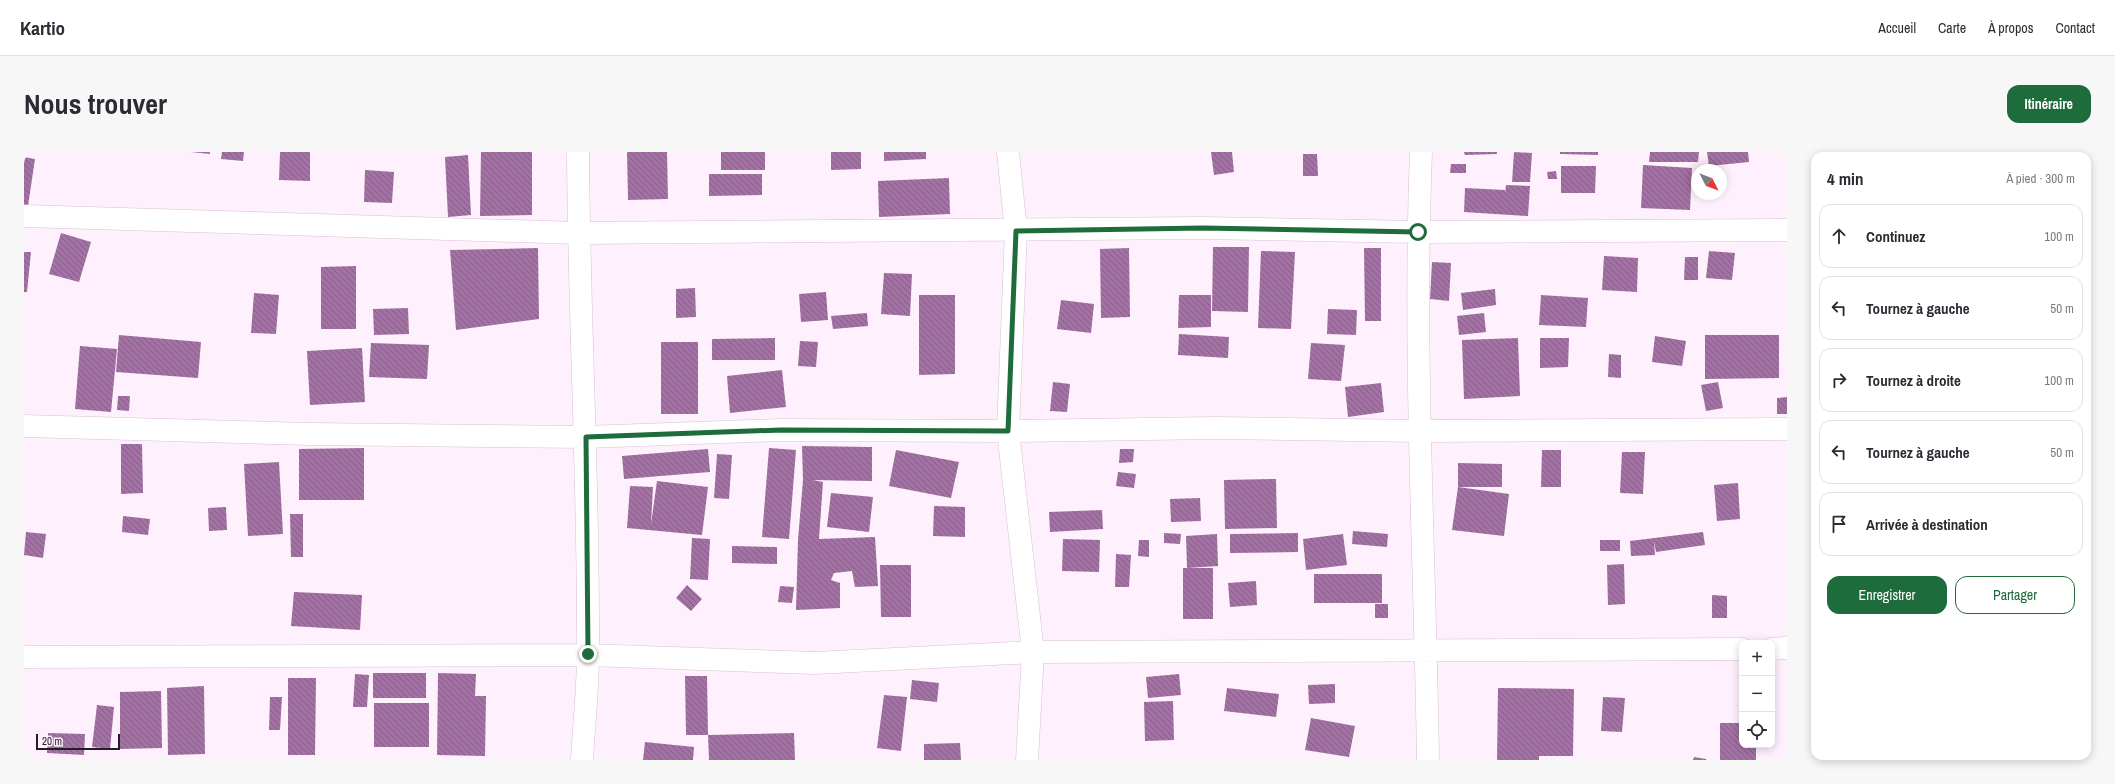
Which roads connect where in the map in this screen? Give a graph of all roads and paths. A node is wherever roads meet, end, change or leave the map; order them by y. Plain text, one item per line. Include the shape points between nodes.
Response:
1 (578, 152) edge
2 (1008, 152) edge
3 (1421, 152) edge
4 (24, 216) edge
5 (1787, 230) edge
6 (1016, 231) junction
7 (1418, 232) junction
8 (578, 233) junction
9 (24, 426) edge
10 (1787, 429) edge
11 (1008, 431) junction
12 (1419, 432) junction
13 (586, 437) junction
14 (1787, 648) edge
15 (1739, 649) edge
16 (1775, 649) edge
17 (1426, 651) junction
18 (1033, 652) junction
19 (588, 654) junction
20 (24, 657) edge
21 (582, 760) edge
22 (1027, 760) edge
23 (1428, 760) edge

1 - 8 street
2 - 6 street
3 - 7 street
4 - 8 street
5 - 7 street
6 - 7 street via 1203,228
6 - 8 street
6 - 11 street
7 - 12 street
8 - 13 street
9 - 13 street via 311,434
10 - 12 street
11 - 12 street via 1214,428
11 - 13 street via 781,430
11 - 18 street
12 - 17 street
13 - 19 street
14 - 16 street
15 - 17 street
17 - 18 street
17 - 23 street
18 - 19 street via 815,663
18 - 22 street
19 - 20 street
19 - 21 street

